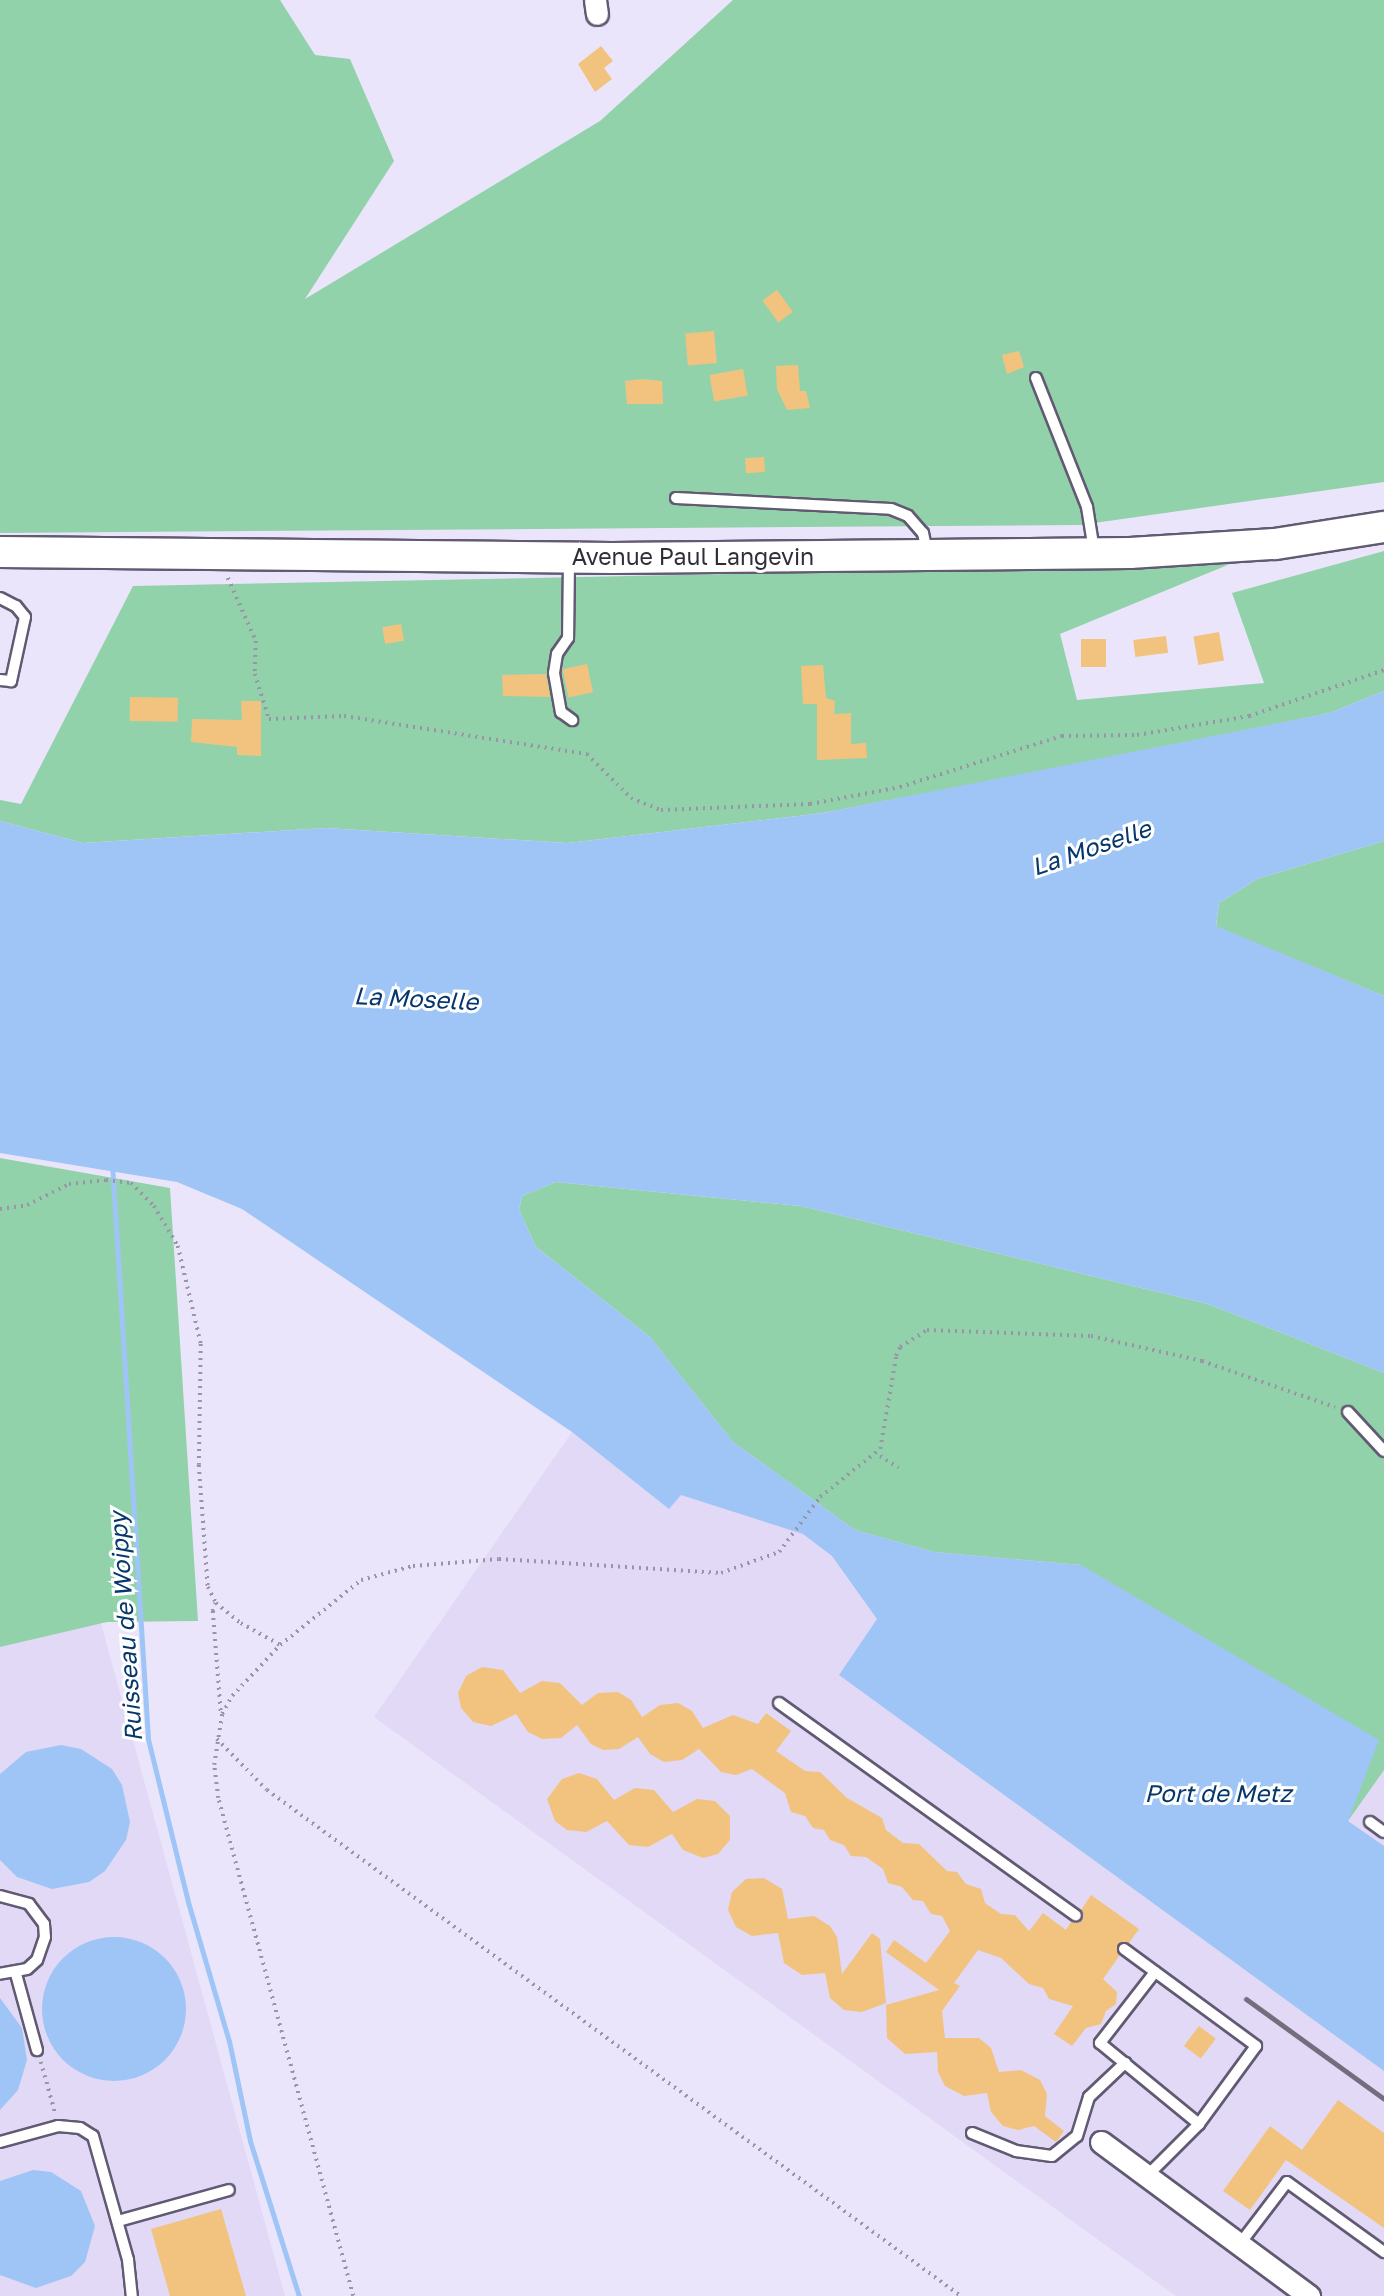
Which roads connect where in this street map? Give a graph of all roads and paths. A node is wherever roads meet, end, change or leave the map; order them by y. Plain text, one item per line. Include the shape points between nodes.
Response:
1 (1036, 379) dead end
2 (676, 498) dead end
3 (1384, 527) edge
4 (0, 552) edge
5 (225, 552) junction
6 (1094, 553) junction
7 (928, 554) junction
8 (569, 557) junction
9 (0, 598) edge
10 (1384, 670) edge
11 (0, 680) edge
12 (572, 720) dead end
13 (0, 1209) edge
14 (1348, 1412) joint
15 (1384, 1451) edge
16 (880, 1457) dead end
17 (899, 1468) dead end
18 (216, 1603) junction
19 (280, 1645) junction
20 (779, 1703) dead end
21 (222, 1714) junction
22 (217, 1739) junction
23 (1370, 1822) dead end
24 (1384, 1832) edge
25 (0, 1896) edge
26 (1076, 1916) dead end
27 (1124, 1950) dead end
28 (1155, 1972) junction
29 (16, 1974) junction
30 (0, 1975) edge
31 (37, 2050) joint
32 (1125, 2063) junction
33 (1199, 2124) junction
34 (58, 2126) junction
35 (972, 2133) dead end
36 (0, 2141) edge
37 (1101, 2142) dead end
38 (1146, 2177) junction
39 (229, 2190) dead end
40 (118, 2221) junction
41 (1239, 2245) junction
42 (1384, 2252) edge
43 (1303, 2294) edge
44 (132, 2296) edge
45 (353, 2296) edge
46 (961, 2296) edge

1 - 6 lane via 1087,508
2 - 7 lane via 891,509 908,516 923,533
3 - 6 main road, Avenue Paul Langevin via 1275,544
4 - 5 main road, Avenue Paul Langevin
5 - 8 main road, Avenue Paul Langevin
5 - 10 path via 227,576 256,641 255,674 269,719 344,716 587,754 631,798 661,810 810,804 900,787 1062,736 1137,735 1249,716
6 - 7 main road, Avenue Paul Langevin
7 - 8 main road, Avenue Paul Langevin
8 - 12 lane via 568,638 557,654 554,673 561,712
9 - 11 lane via 25,617 11,681
13 - 18 path via 27,1205 69,1185 131,1183 154,1206 178,1246 201,1344 199,1465 208,1587
14 - 15 lane via 1369,1440
14 - 19 path via 1202,1362 1091,1336 928,1330 900,1347 896,1356 880,1449 820,1497 779,1552 721,1573 499,1559 413,1566 361,1580
16 - 17 path
18 - 19 path
18 - 21 path via 212,1611
19 - 21 path via 232,1696
20 - 26 lane
21 - 22 path
22 - 45 path via 218,1798
22 - 46 path via 267,1790
23 - 24 lane
25 - 29 lane via 29,1904 44,1924 37,1960
27 - 28 lane
28 - 32 lane via 1100,2043
28 - 33 lane via 1255,2046
29 - 30 lane
29 - 31 lane
31 - 34 path
32 - 33 lane
32 - 35 lane via 1089,2097 1077,2136 1052,2156 1016,2151
33 - 38 lane
34 - 36 lane
34 - 40 lane via 80,2127 93,2136
37 - 38 street
38 - 41 street
39 - 40 lane
40 - 44 lane
41 - 42 lane via 1287,2182
41 - 43 street

